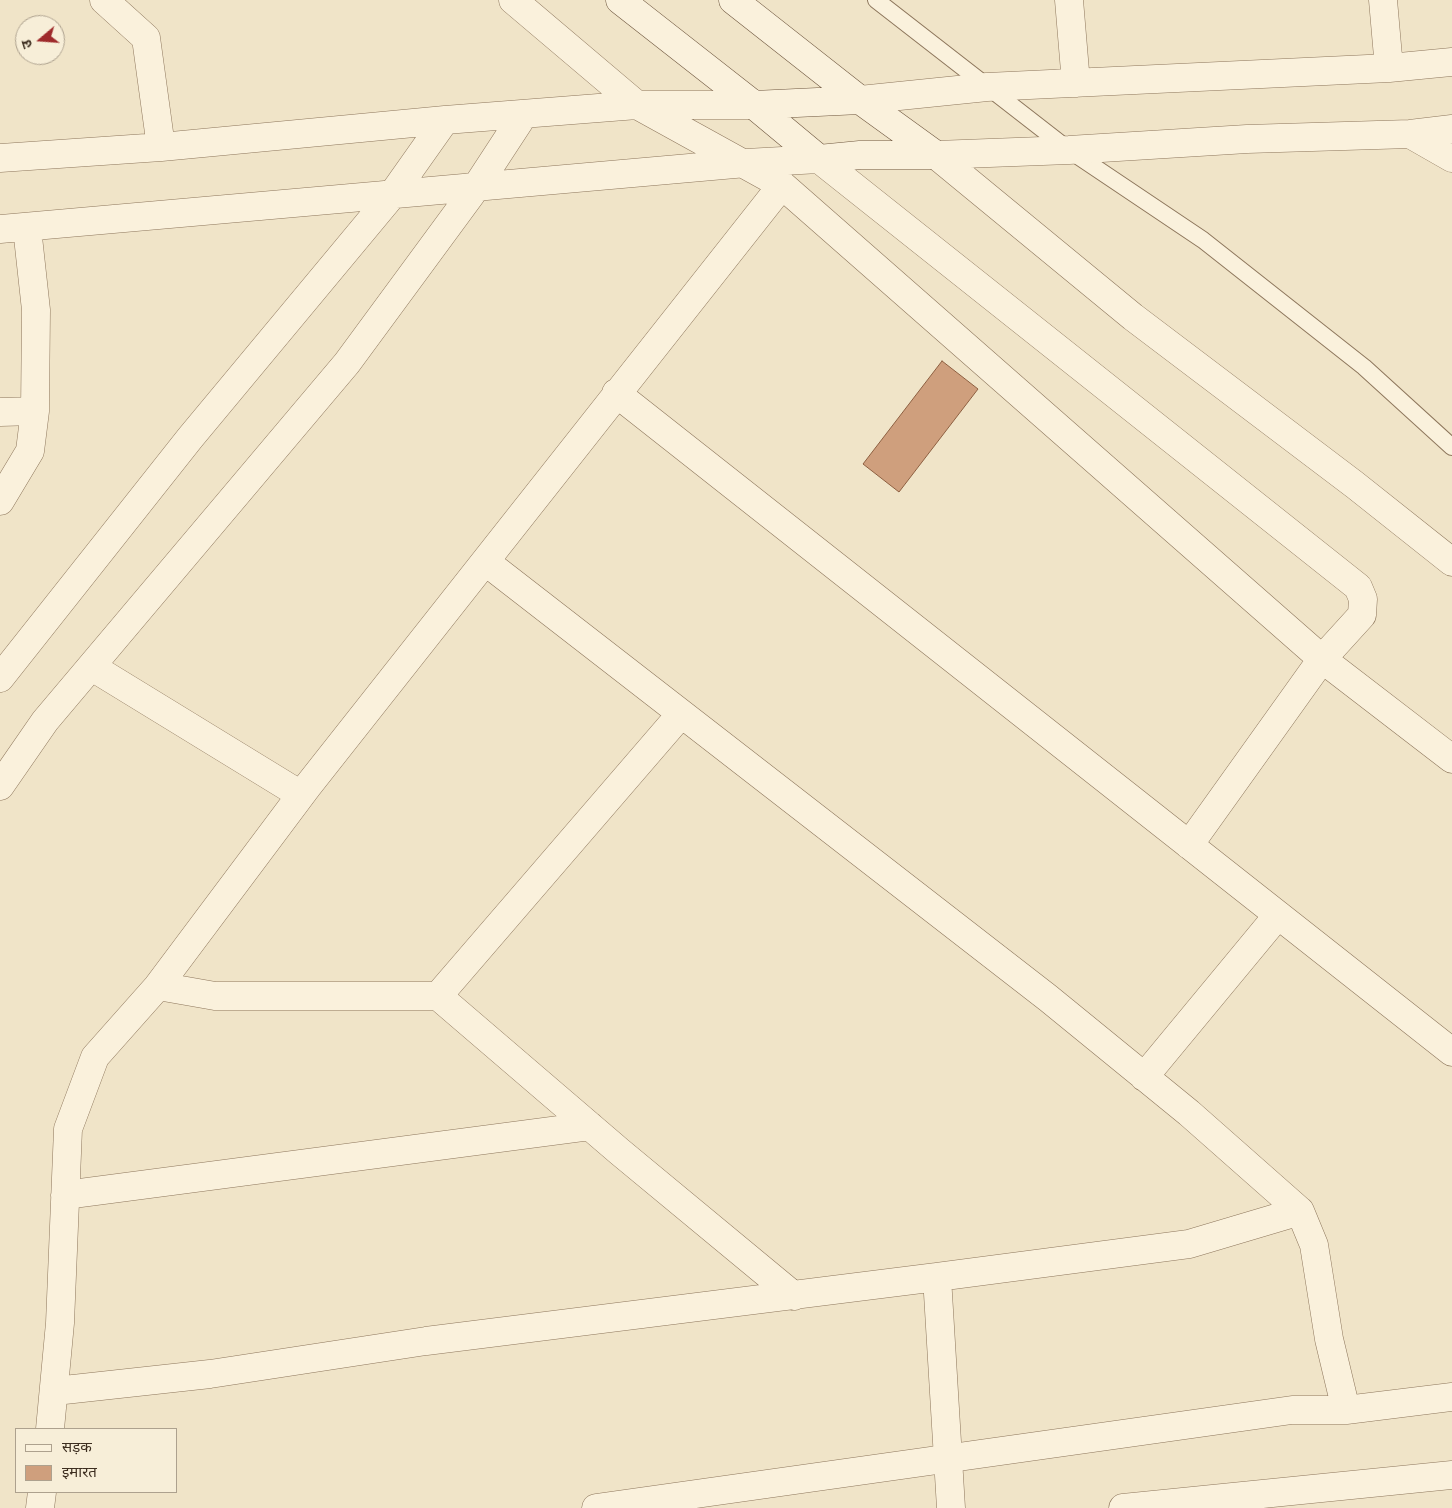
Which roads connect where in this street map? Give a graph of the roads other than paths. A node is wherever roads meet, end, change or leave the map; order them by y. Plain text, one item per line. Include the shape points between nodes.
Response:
1 (104, 0) edge
2 (513, 0) edge
3 (620, 0) edge
4 (733, 0) edge
5 (876, 0) edge
6 (1069, 0) edge
7 (1383, 0) edge
8 (1452, 62) edge
9 (1389, 68) junction
10 (1076, 83) junction
11 (987, 87) junction
12 (860, 100) junction
13 (637, 105) junction
14 (754, 105) junction
15 (524, 114) junction
16 (445, 120) junction
17 (1452, 129) edge
18 (1410, 134) junction
19 (161, 147) junction
20 (1069, 150) junction
21 (936, 155) junction
22 (0, 158) edge
23 (1452, 158) edge
24 (819, 159) junction
25 (746, 163) junction
26 (782, 185) junction
27 (475, 189) junction
28 (392, 195) junction
29 (27, 228) junction
30 (0, 229) edge
31 (616, 393) junction
32 (35, 411) junction
33 (0, 412) edge
34 (1452, 447) edge
35 (0, 501) edge
36 (486, 562) junction
37 (1452, 562) edge
38 (1322, 659) junction
39 (92, 667) junction
40 (0, 678) edge
41 (681, 714) junction
42 (1452, 759) edge
43 (0, 786) edge
44 (302, 795) junction
45 (1189, 845) junction
46 (1278, 915) junction
47 (158, 986) junction
48 (438, 996) junction
49 (1452, 1052) edge
50 (1144, 1077) junction
51 (590, 1126) junction
52 (65, 1195) junction
53 (1300, 1211) junction
54 (937, 1277) junction
55 (794, 1296) junction
56 (54, 1391) junction
57 (1452, 1397) edge
58 (1346, 1410) junction
59 (50, 1428) edge
60 (949, 1458) junction
61 (1452, 1475) edge
62 (42, 1493) edge
63 (40, 1508) edge
64 (596, 1508) edge
65 (951, 1508) edge
66 (1124, 1508) edge

1 - 19 street via 146,38
2 - 13 street
3 - 14 street
4 - 12 street
5 - 11 lane
6 - 10 street
7 - 9 street
8 - 9 street
9 - 10 street
10 - 11 street
11 - 12 street
11 - 20 lane
12 - 14 street
12 - 21 street
13 - 14 street
13 - 15 street
13 - 25 street
14 - 24 street
15 - 16 street
15 - 27 street
16 - 19 street
16 - 28 street
17 - 18 street
18 - 20 street via 1247,139
18 - 23 street
19 - 22 street
20 - 21 street
20 - 34 lane via 1203,240 1364,368
21 - 24 street via 860,155
21 - 37 street via 1133,317 1356,485
24 - 25 street
24 - 38 street via 1358,587 1363,599 1362,615
25 - 26 street
25 - 27 street
26 - 31 street
26 - 38 street
27 - 28 street
27 - 39 street via 347,363
28 - 29 street
28 - 40 street via 190,438
29 - 30 street
29 - 32 street via 36,310
31 - 36 street
31 - 45 street
32 - 33 street
32 - 35 street via 30,450
36 - 41 street
36 - 44 street
38 - 42 street
38 - 45 street
39 - 43 street via 45,721
39 - 44 street
41 - 48 street
41 - 50 street via 1041,992
44 - 47 street
45 - 46 street
46 - 49 street
46 - 50 street
47 - 48 street via 215,996
47 - 52 street via 95,1057 68,1129
48 - 51 street
50 - 53 street
51 - 52 street
51 - 55 street
52 - 56 street
53 - 54 street via 1189,1244
53 - 58 street via 1314,1245 1329,1339
54 - 55 street
54 - 60 street
55 - 56 street via 436,1340 210,1374
56 - 59 street
57 - 58 street
58 - 60 street via 1292,1410
60 - 64 street
60 - 65 street
61 - 66 street
62 - 63 street

